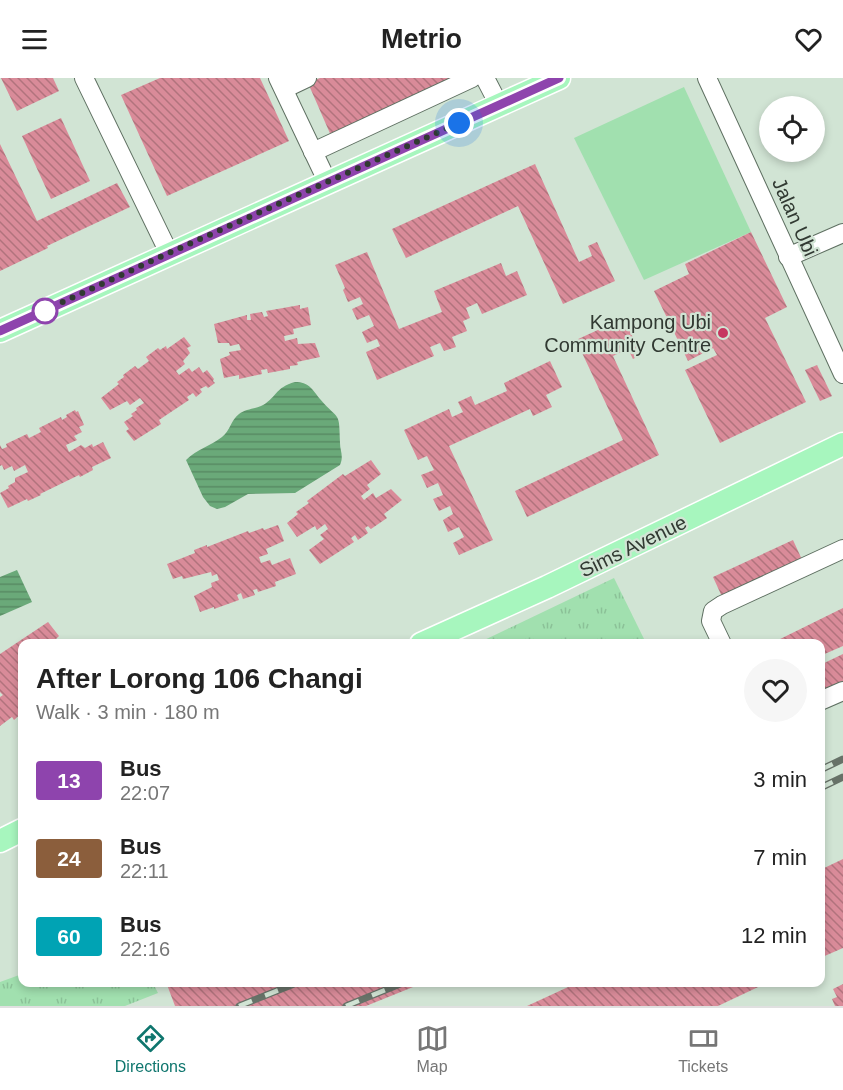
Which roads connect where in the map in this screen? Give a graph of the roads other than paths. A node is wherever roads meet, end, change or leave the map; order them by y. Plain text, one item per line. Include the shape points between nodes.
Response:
1 (84, 78) edge
2 (307, 78) edge
3 (472, 78) edge
4 (485, 78) edge
5 (559, 78) edge
6 (707, 78) edge
7 (281, 84) edge
8 (499, 105) junction
9 (313, 152) junction
10 (328, 183) junction
11 (843, 233) edge
12 (169, 253) junction
13 (788, 257) junction
14 (0, 331) edge
15 (843, 374) edge
16 (843, 444) edge
17 (843, 549) edge
18 (432, 639) edge
19 (720, 639) edge
20 (843, 691) edge
21 (825, 699) edge
22 (18, 832) edge
23 (0, 841) edge

1 - 12 street
2 - 7 street
3 - 9 street
4 - 8 street
5 - 8 main road
6 - 13 street, Jalan Ubi
7 - 9 street
8 - 10 main road
9 - 10 street
10 - 12 main road
11 - 13 street
12 - 14 main road
13 - 15 street, Jalan Ubi
16 - 18 main road, Sims Avenue
17 - 19 street via 722,605 711,621
20 - 21 street
22 - 23 main road

